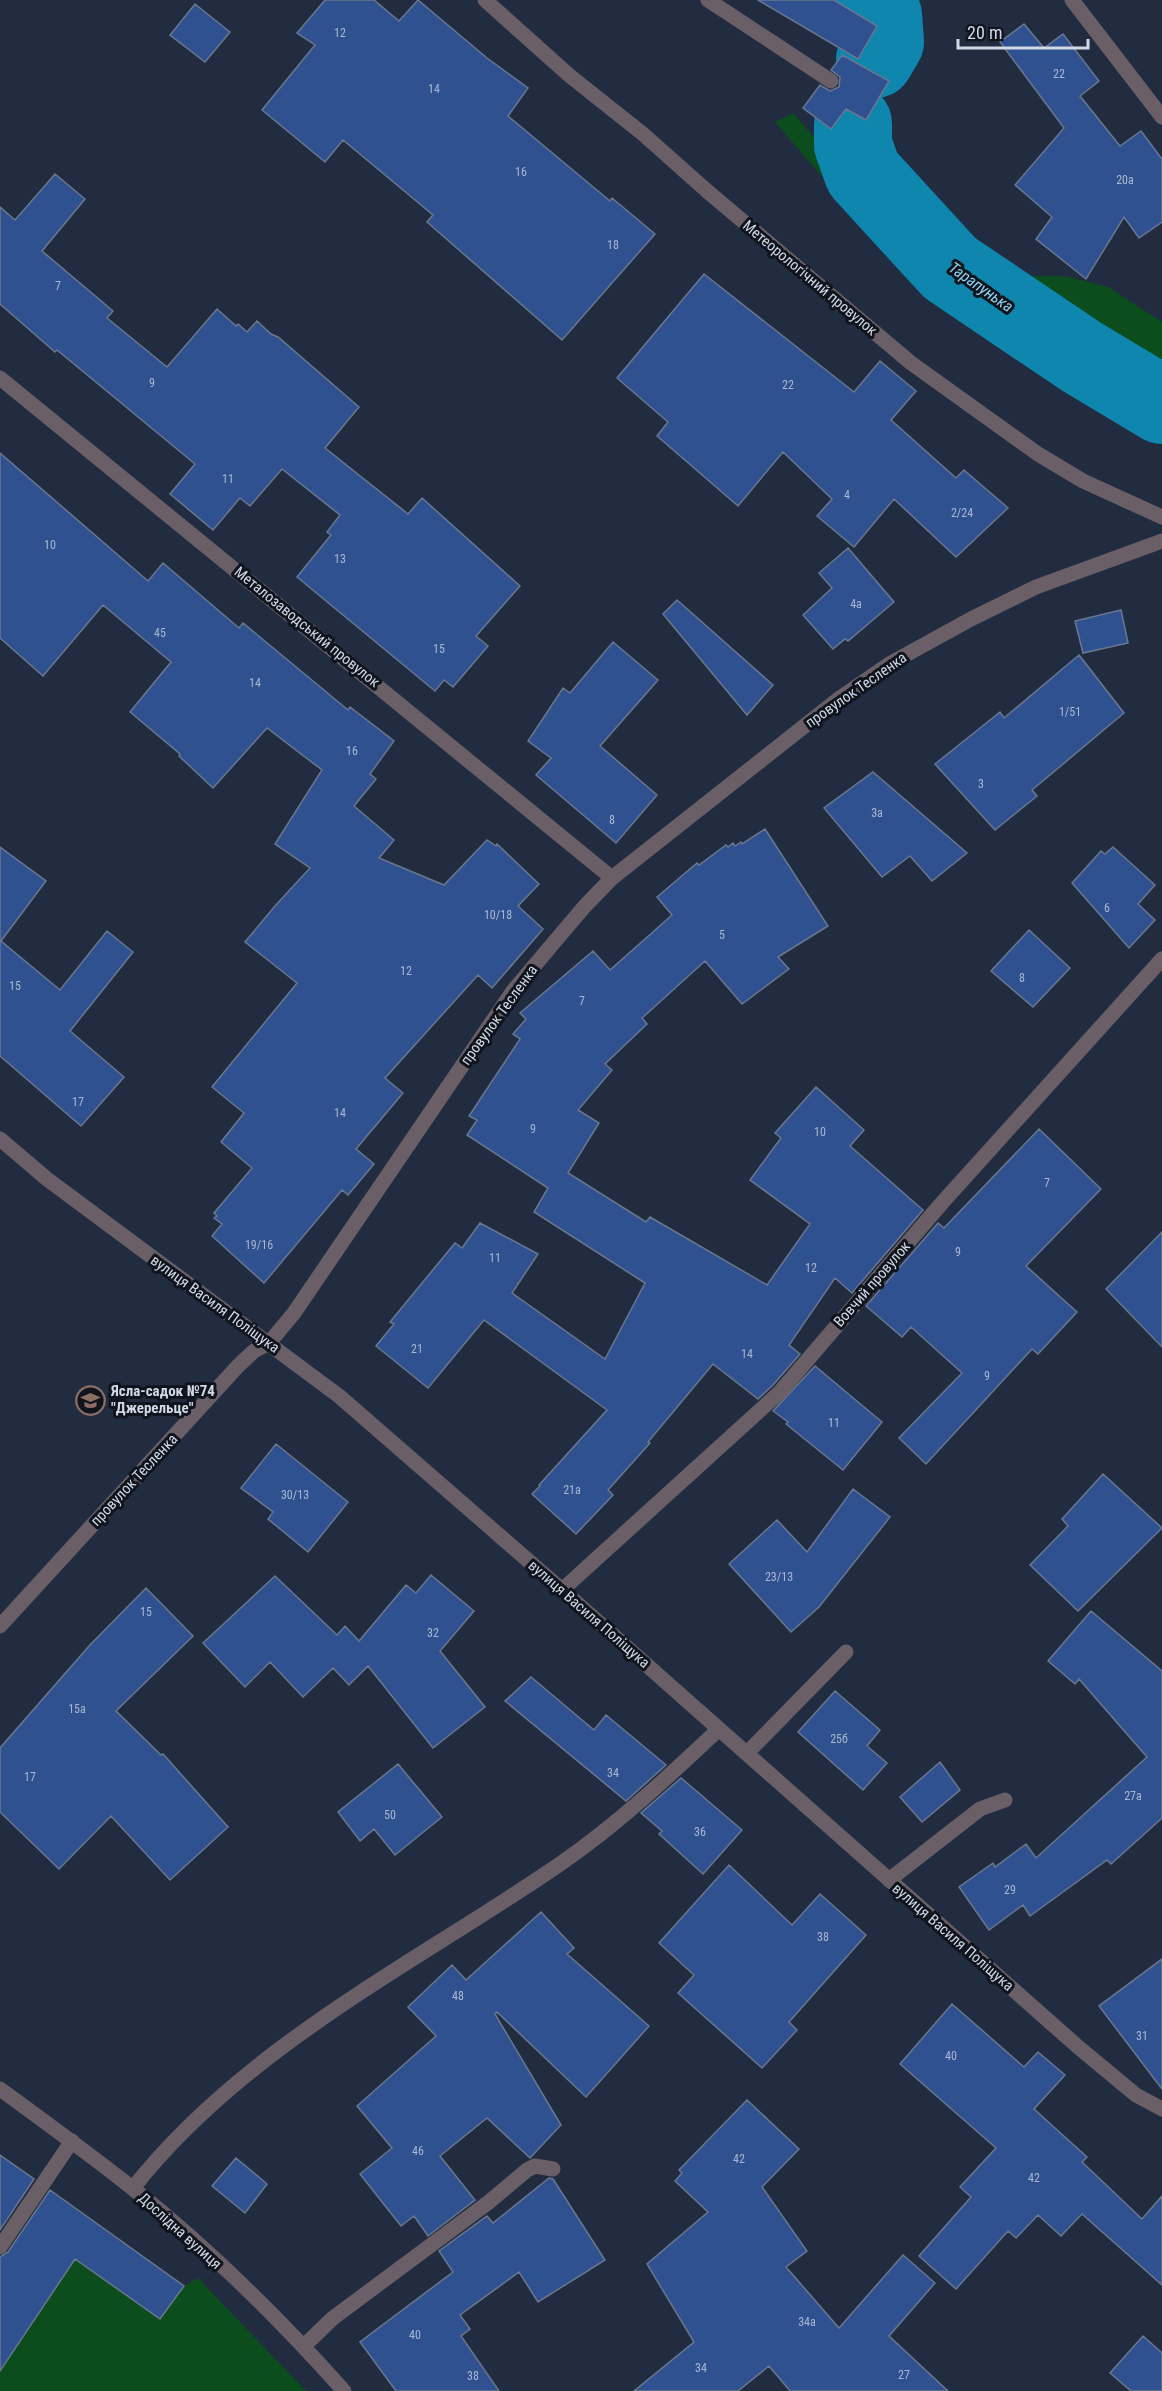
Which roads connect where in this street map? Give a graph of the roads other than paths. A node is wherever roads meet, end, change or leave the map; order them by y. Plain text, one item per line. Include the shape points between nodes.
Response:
1 (485, 0) edge
2 (708, 0) edge
3 (1072, 0) edge
4 (831, 81) dead end
5 (1162, 117) edge
6 (0, 378) edge
7 (1162, 517) edge
8 (1162, 541) edge
9 (612, 878) junction
10 (1162, 959) edge
11 (0, 1139) edge
12 (269, 1343) junction
13 (562, 1590) junction
14 (0, 1626) edge
15 (846, 1652) dead end
16 (719, 1729) junction
17 (747, 1753) junction
18 (1005, 1800) dead end
19 (889, 1880) junction
20 (0, 2089) edge
21 (1162, 2109) edge
22 (72, 2141) junction
23 (553, 2169) dead end
24 (133, 2188) junction
25 (0, 2247) edge
26 (304, 2346) junction
27 (344, 2391) edge

1 - 7 street, Метеорологічний провулок via 911,363 1038,454 1083,481
2 - 4 street
3 - 5 street
6 - 9 street, Металозаводський провулок
8 - 9 street, провулок Тесленка via 1036,587 891,663 840,698
9 - 12 street, провулок Тесленка via 513,991 294,1313
10 - 13 street, Вовчий провулок via 941,1204 780,1392
11 - 12 street, вулиця Василя Поліщука via 127,1240
12 - 13 street, вулиця Василя Поліщука via 339,1396
12 - 14 street, провулок Тесленка via 238,1366
13 - 16 street, вулиця Василя Поліщука
15 - 17 street
16 - 17 street, вулиця Василя Поліщука
16 - 24 street via 648,1795 560,1864 359,1993 246,2074 176,2137
17 - 19 street, вулиця Василя Поліщука
18 - 19 street via 980,1809
19 - 21 street, вулиця Василя Поліщука via 1118,2081
20 - 22 street, Дослідна вулиця
22 - 24 street, Дослідна вулиця
22 - 25 street
23 - 26 street via 535,2166 527,2170 333,2318
24 - 26 street, Дослідна вулиця
26 - 27 street, Дослідна вулиця

